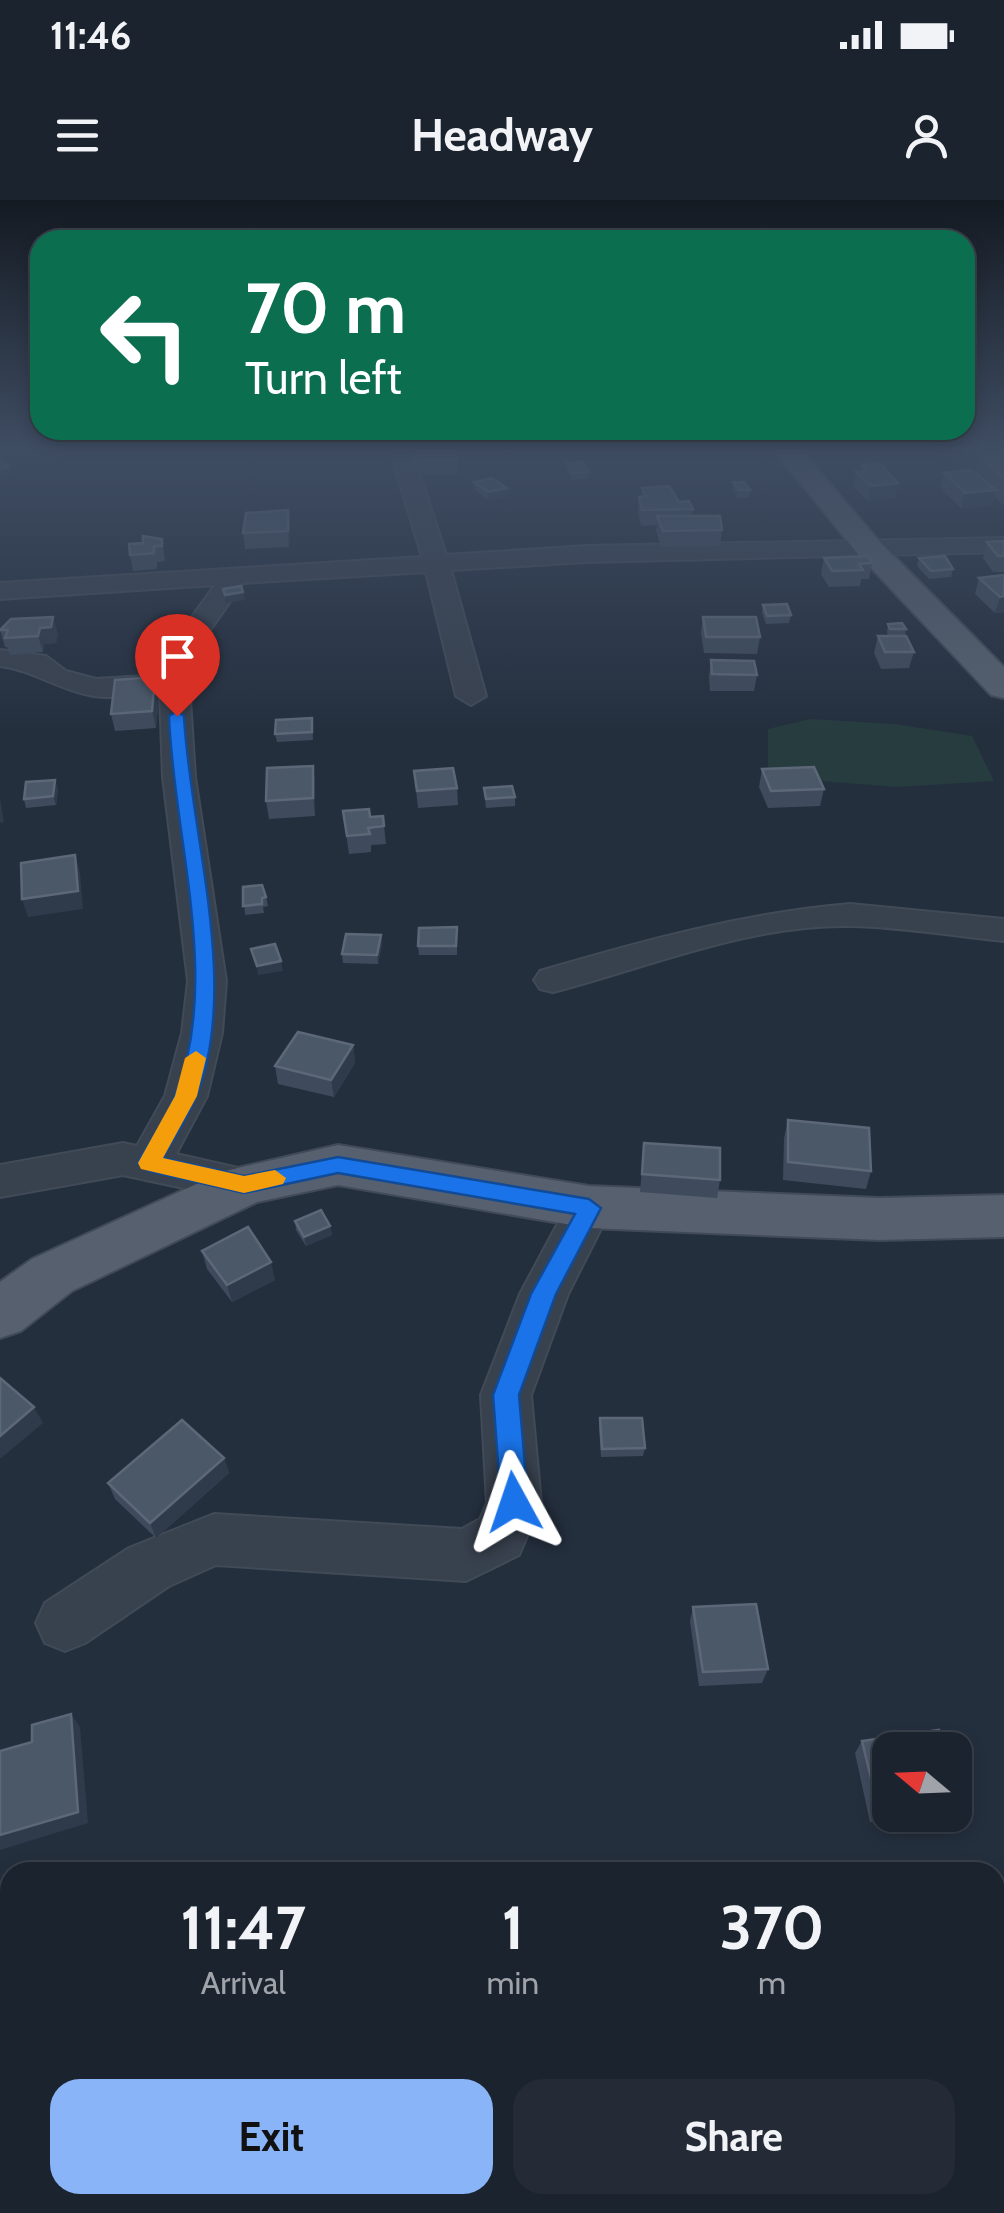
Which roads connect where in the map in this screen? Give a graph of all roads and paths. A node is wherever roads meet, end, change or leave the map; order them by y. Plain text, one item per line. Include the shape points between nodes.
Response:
1 (430, 544) edge
2 (865, 544) edge
3 (1004, 545) edge
4 (868, 547) junction
5 (436, 564) junction
6 (233, 579) junction
7 (0, 591) edge
8 (0, 658) edge
9 (174, 683) junction
10 (1004, 687) edge
11 (471, 696) dead end
12 (1004, 930) edge
13 (553, 980) dead end
14 (149, 1163) junction
15 (0, 1181) edge
16 (244, 1184) junction
17 (589, 1208) junction
18 (1004, 1216) edge
19 (0, 1314) edge
20 (65, 1622) dead end

1 - 5 street
2 - 4 main road
3 - 4 street
4 - 5 street
4 - 10 main road
5 - 6 street
5 - 11 street
6 - 7 street
6 - 9 street via 180,652
8 - 9 street via 36,662 56,677 95,688
9 - 14 street via 179,777 207,981 186,1096
12 - 13 street via 850,915 780,922
14 - 15 street via 123,1159
14 - 16 street
16 - 17 main road via 338,1165
16 - 19 main road via 52,1275
17 - 18 main road via 880,1220
17 - 20 street via 544,1294 506,1395 514,1502 500,1537 466,1555 214,1540 149,1566

